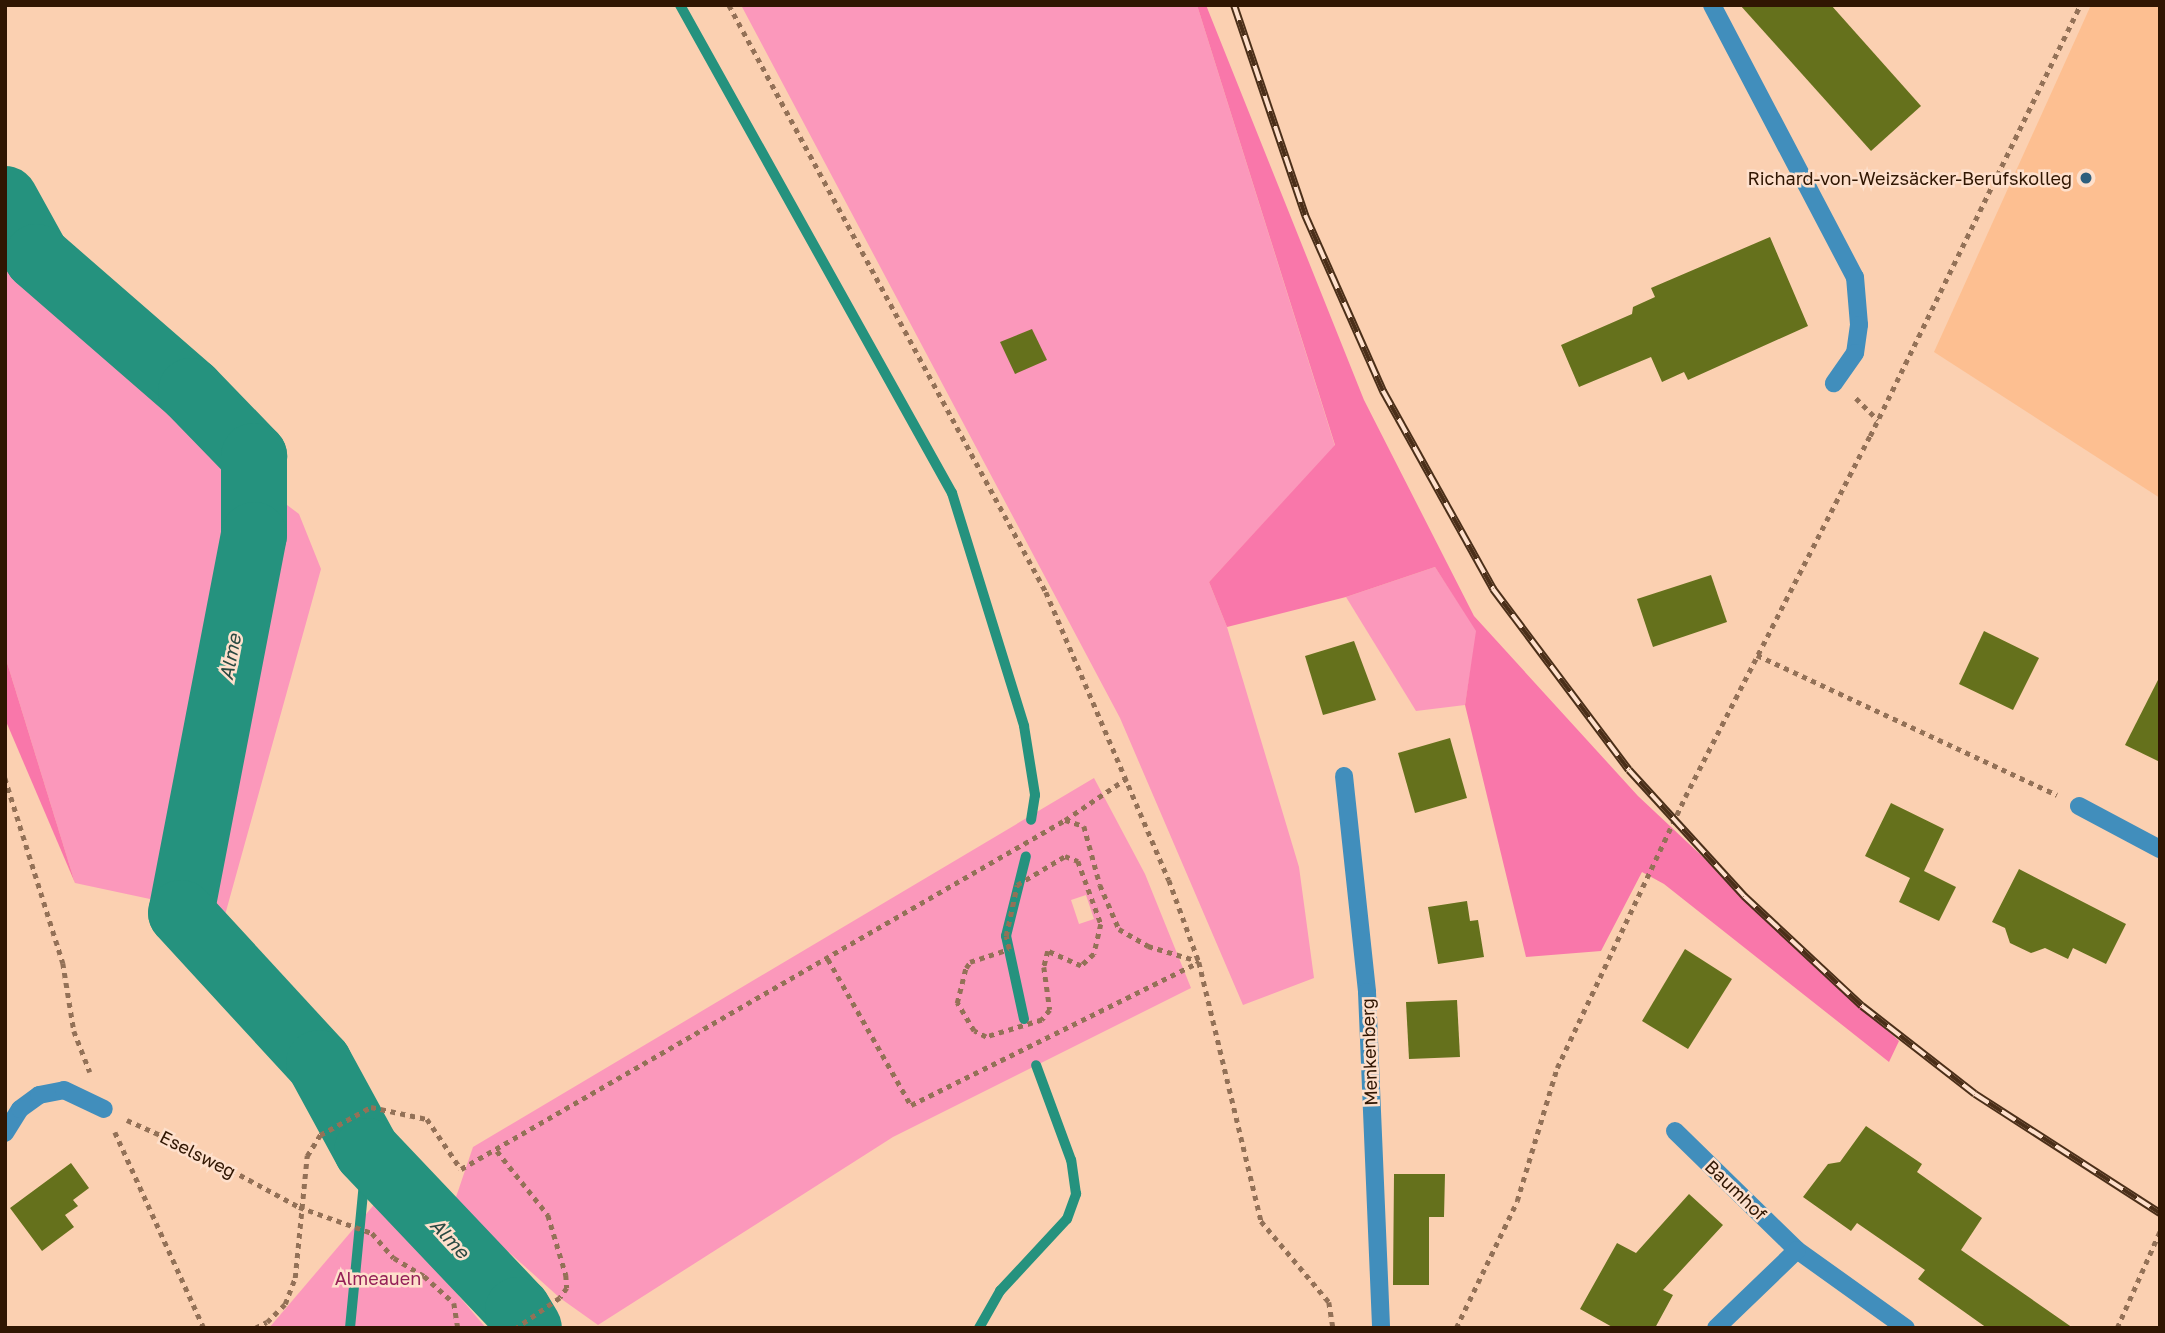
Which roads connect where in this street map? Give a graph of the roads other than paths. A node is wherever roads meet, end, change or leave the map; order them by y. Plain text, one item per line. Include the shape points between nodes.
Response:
1 (1712, 5) edge
2 (1834, 383) dead end
3 (1344, 776) dead end
4 (2079, 806) road end
5 (2160, 849) edge
6 (104, 1109) road end
7 (1675, 1131) dead end
8 (5, 1133) edge
9 (1797, 1250) junction
10 (1381, 1328) edge
11 (1716, 1328) edge
12 (1906, 1328) edge

1 - 2 street via 1856,277 1859,325 1854,353
3 - 10 street, Menkenberg via 1367,992
4 - 5 street
6 - 8 street via 64,1090 39,1095 20,1109
7 - 9 street, Baumhof
9 - 11 street
9 - 12 street, Baumhof

